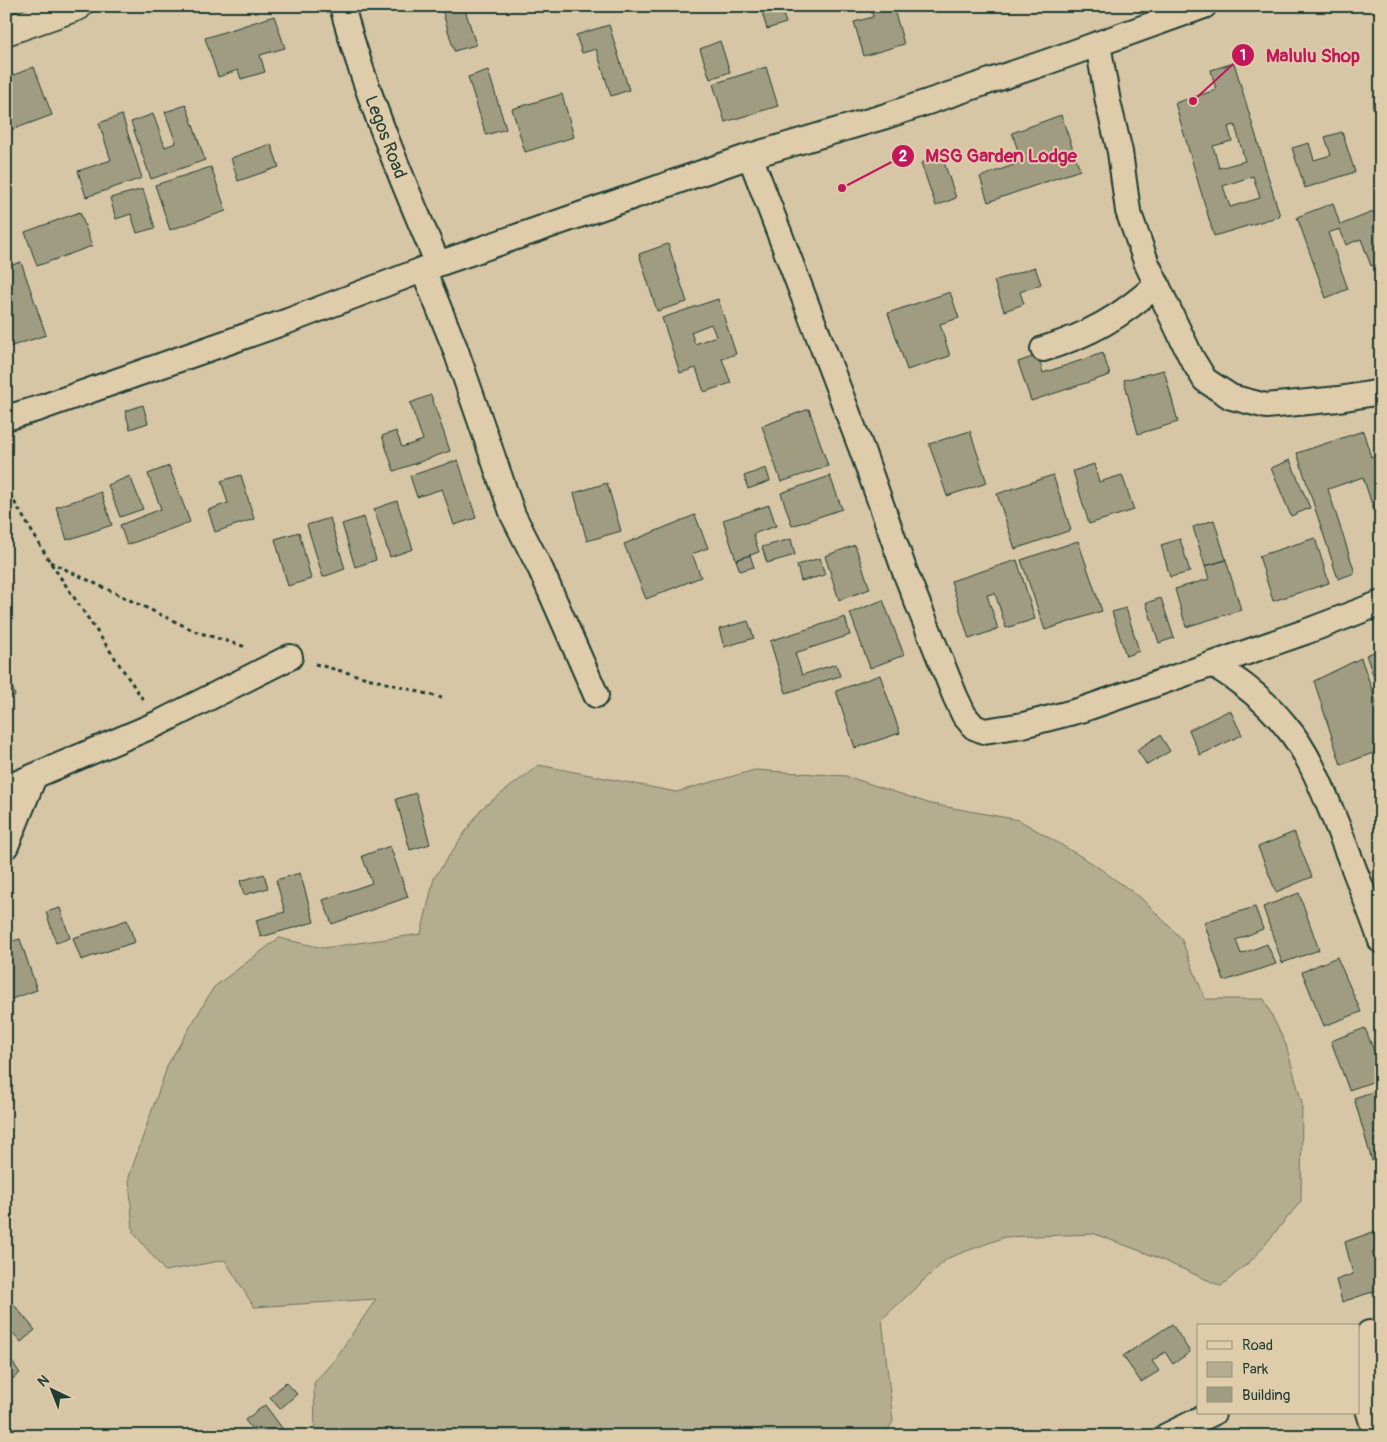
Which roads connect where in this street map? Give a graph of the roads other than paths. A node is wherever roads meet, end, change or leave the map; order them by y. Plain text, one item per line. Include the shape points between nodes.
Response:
1 (78, 6) edge
2 (342, 6) edge
3 (1204, 6) edge
4 (6, 31) edge
5 (1098, 44) junction
6 (750, 156) junction
7 (431, 267) junction
8 (1157, 284) junction
9 (1043, 349) dead end
10 (1381, 392) edge
11 (6, 418) edge
12 (1381, 603) edge
13 (290, 657) road end
14 (1212, 664) junction
15 (596, 695) dead end
16 (34, 777) junction
17 (6, 788) edge
18 (6, 846) edge
19 (1381, 941) edge
20 (1369, 1332) edge
21 (1210, 1414) edge
22 (1166, 1436) edge
23 (1376, 1436) edge

1 - 4 main road
2 - 7 street, Legos Road via 352,45
3 - 5 street
5 - 6 street via 886,116
5 - 8 street via 1120,152 1128,211
6 - 7 street
6 - 14 street via 905,572 955,696 974,727 984,731 1023,725 1080,710
7 - 11 street via 288,321
7 - 15 street, Legos Road via 455,348 513,515
8 - 9 street via 1135,304 1097,329
8 - 10 street via 1205,380 1231,397 1266,406 1339,400
12 - 14 street
13 - 16 street via 159,723
14 - 19 street via 1231,675 1286,725 1310,763
16 - 17 street
16 - 18 street
20 - 23 street via 1365,1398
21 - 22 street

